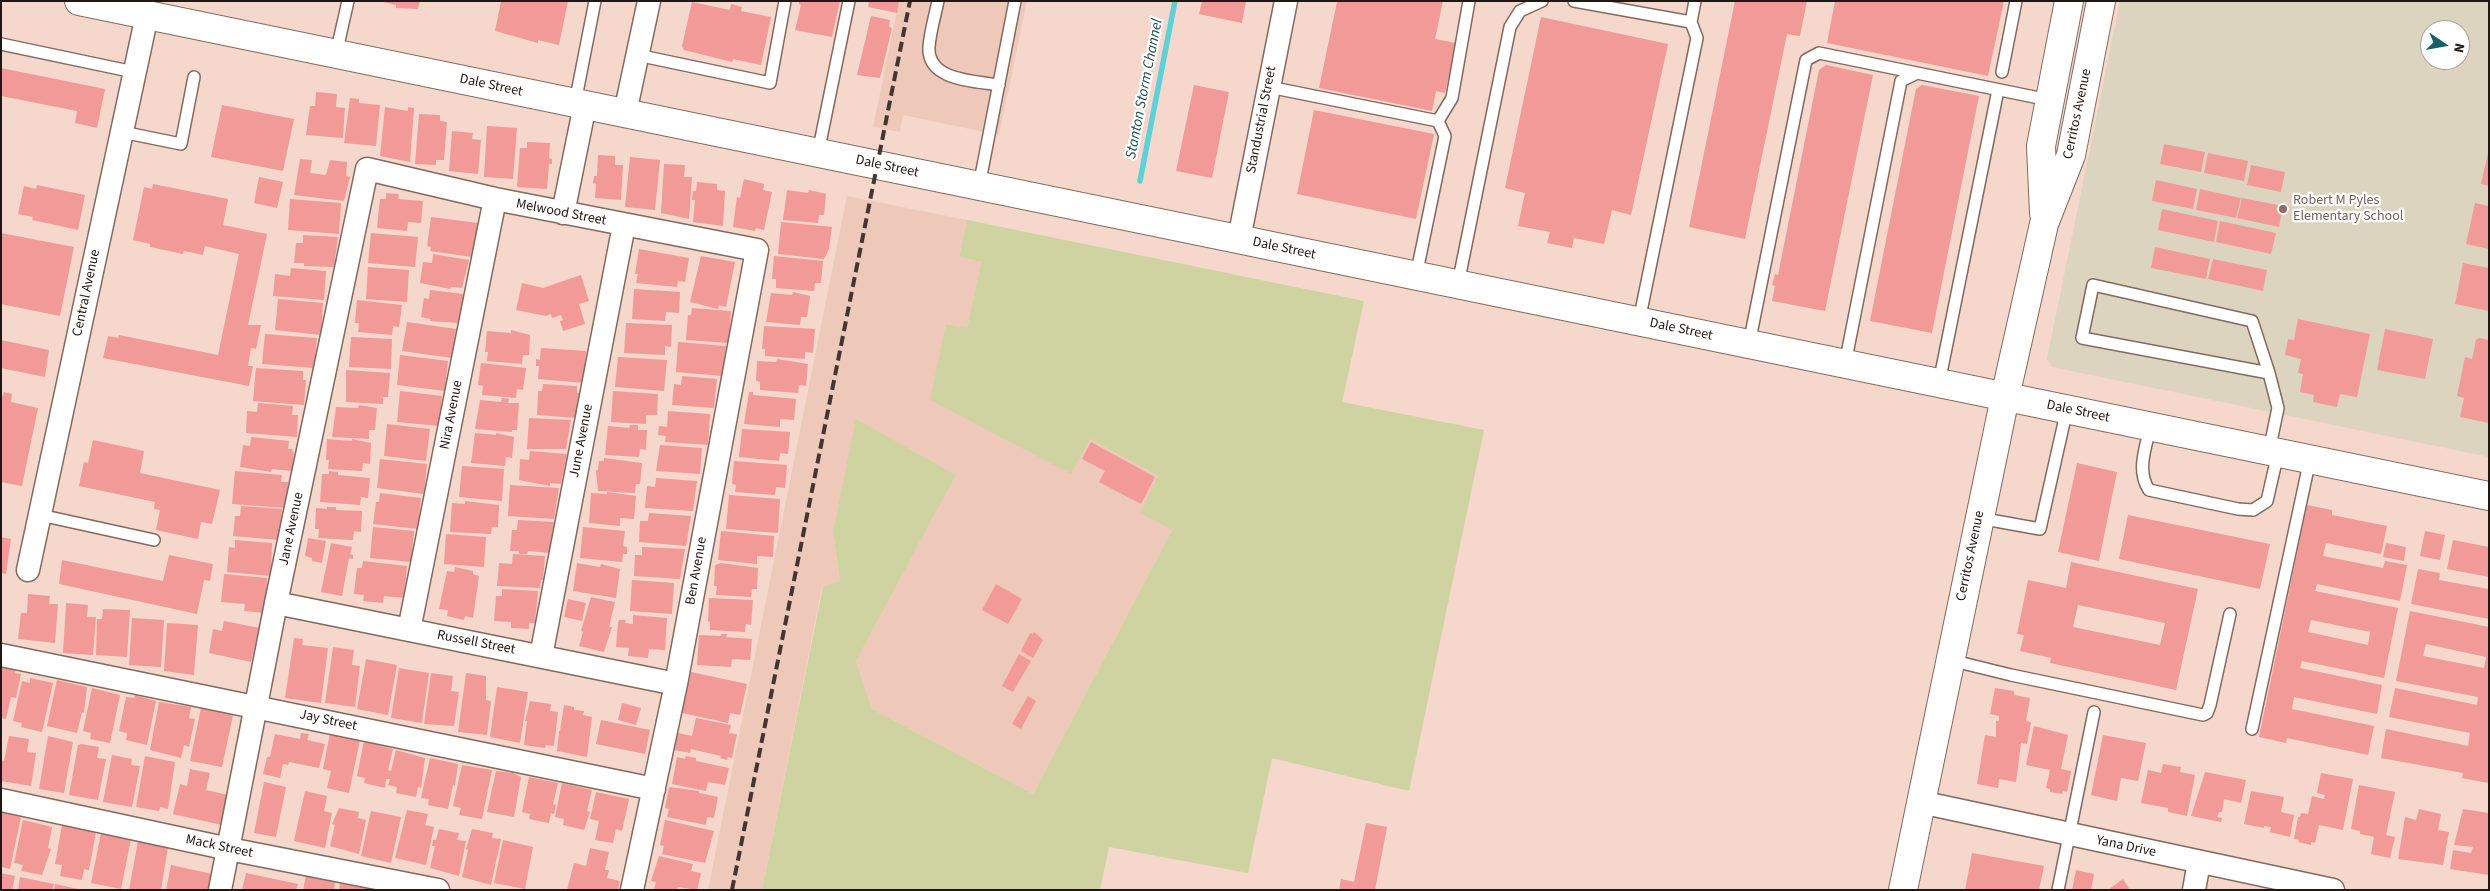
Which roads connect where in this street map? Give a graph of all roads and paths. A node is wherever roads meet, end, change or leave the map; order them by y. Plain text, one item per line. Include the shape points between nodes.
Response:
1 (348, 1) edge
2 (595, 1) edge
3 (649, 1) edge
4 (785, 1) edge
5 (849, 1) edge
6 (938, 1) edge
7 (1015, 1) edge
8 (1286, 1) edge
9 (1469, 1) edge
10 (1542, 1) edge
11 (1695, 1) edge
12 (2016, 1) edge
13 (2069, 1) edge
14 (2101, 1) edge
15 (1580, 2) edge
16 (97, 3) edge
17 (146, 15) junction
18 (1691, 22) junction
19 (1, 44) edge
20 (336, 54) junction
21 (637, 55) junction
22 (134, 72) junction
23 (2002, 72) dead end
24 (1917, 73) junction
25 (194, 77) dead end
26 (999, 85) junction
27 (1269, 87) junction
28 (1998, 90) junction
29 (2049, 100) junction
30 (580, 104) junction
31 (625, 113) junction
32 (1438, 121) junction
33 (122, 132) junction
34 (818, 153) junction
35 (367, 169) joint
36 (978, 186) junction
37 (495, 199) junction
38 (563, 213) junction
39 (2044, 224) junction
40 (624, 225) junction
41 (1239, 239) junction
42 (757, 250) joint
43 (1416, 276) junction
44 (1458, 284) junction
45 (1639, 321) junction
46 (1749, 344) junction
47 (1845, 364) junction
48 (2269, 373) junction
49 (1939, 383) junction
50 (2004, 397) junction
51 (2067, 409) junction
52 (2150, 427) junction
53 (2273, 452) junction
54 (2310, 460) junction
55 (2489, 496) edge
56 (40, 515) junction
57 (1980, 518) junction
58 (154, 540) dead end
59 (28, 570) dead end
60 (276, 603) junction
61 (2230, 614) dead end
62 (409, 630) junction
63 (1, 655) edge
64 (541, 656) junction
65 (1950, 660) junction
66 (676, 684) junction
67 (257, 707) junction
68 (2094, 712) dead end
69 (2252, 729) dead end
70 (654, 789) junction
71 (1, 800) edge
72 (1920, 802) junction
73 (2069, 834) junction
74 (229, 849) junction
75 (2199, 862) junction
76 (220, 890) edge
77 (438, 890) edge
78 (632, 890) edge
79 (1903, 890) edge
80 (2058, 890) edge
81 (2194, 890) edge
82 (2333, 890) edge

1 - 20 lane
2 - 30 lane
3 - 21 street
4 - 21 lane via 770,83
5 - 34 lane
6 - 26 lane via 928,48 937,70 948,76
7 - 26 lane
8 - 27 street, Standustrial Street
9 - 32 lane via 1452,98
10 - 44 lane via 1520,11 1510,27
11 - 18 lane
12 - 23 lane
13 - 29 street, Cerritos Avenue
14 - 39 street, Cerritos Avenue via 2071,155
15 - 18 lane
16 - 17 street, Dale Street
17 - 20 street, Dale Street
17 - 22 street, Central Avenue
18 - 45 lane via 1697,38
19 - 22 lane
20 - 30 street, Dale Street
21 - 31 street
22 - 33 street, Central Avenue
24 - 28 lane
24 - 46 lane via 1819,53 1806,60
24 - 47 lane via 1901,81
25 - 33 lane via 181,144
26 - 36 lane
27 - 32 lane
27 - 41 street, Standustrial Street
28 - 29 lane
28 - 49 lane
29 - 39 street, Cerritos Avenue via 2041,146
30 - 31 street, Dale Street
30 - 38 street
31 - 34 street, Dale Street
32 - 43 lane via 1445,136
33 - 56 street, Central Avenue
34 - 36 street, Dale Street
35 - 37 street, Melwood Street
35 - 60 street, Jane Avenue
36 - 41 street, Dale Street
37 - 38 street, Melwood Street
37 - 62 street, Nira Avenue
38 - 40 street, Melwood Street
39 - 50 street, Cerritos Avenue
40 - 42 street, Melwood Street
40 - 64 street, June Avenue
41 - 43 street, Dale Street
42 - 66 street, Ben Avenue
43 - 44 street, Dale Street
44 - 45 street, Dale Street
45 - 46 street, Dale Street
46 - 47 street, Dale Street
47 - 49 street, Dale Street
48 - 48 lane via 2252,321 2093,285 2082,338
48 - 53 lane via 2278,408
49 - 50 street, Dale Street
50 - 51 street, Dale Street
50 - 57 street, Cerritos Avenue
51 - 52 street, Dale Street
51 - 57 lane via 2040,529
52 - 53 street, Dale Street
52 - 53 lane via 2141,468 2142,480 2149,490 2238,509 2253,510 2267,501
53 - 54 street, Dale Street
54 - 55 street, Dale Street
54 - 69 lane
56 - 58 lane
56 - 59 street, Central Avenue
57 - 65 street, Cerritos Avenue
60 - 62 street, Russell Street
60 - 67 street, Jane Avenue
61 - 65 lane via 2210,706 2203,715
62 - 64 street, Russell Street
63 - 67 street, Jay Street
64 - 66 street, Russell Street
65 - 72 street, Cerritos Avenue
66 - 70 street, Ben Avenue
67 - 70 street, Jay Street
67 - 74 street, Jane Avenue
68 - 73 lane
70 - 78 street, Ben Avenue
71 - 74 street, Mack Street
72 - 73 street, Yana Drive
72 - 79 street, Cerritos Avenue
73 - 75 street, Yana Drive
73 - 80 lane
74 - 76 street, Jane Avenue
74 - 77 street, Mack Street
75 - 81 street
75 - 82 street, Yana Drive

